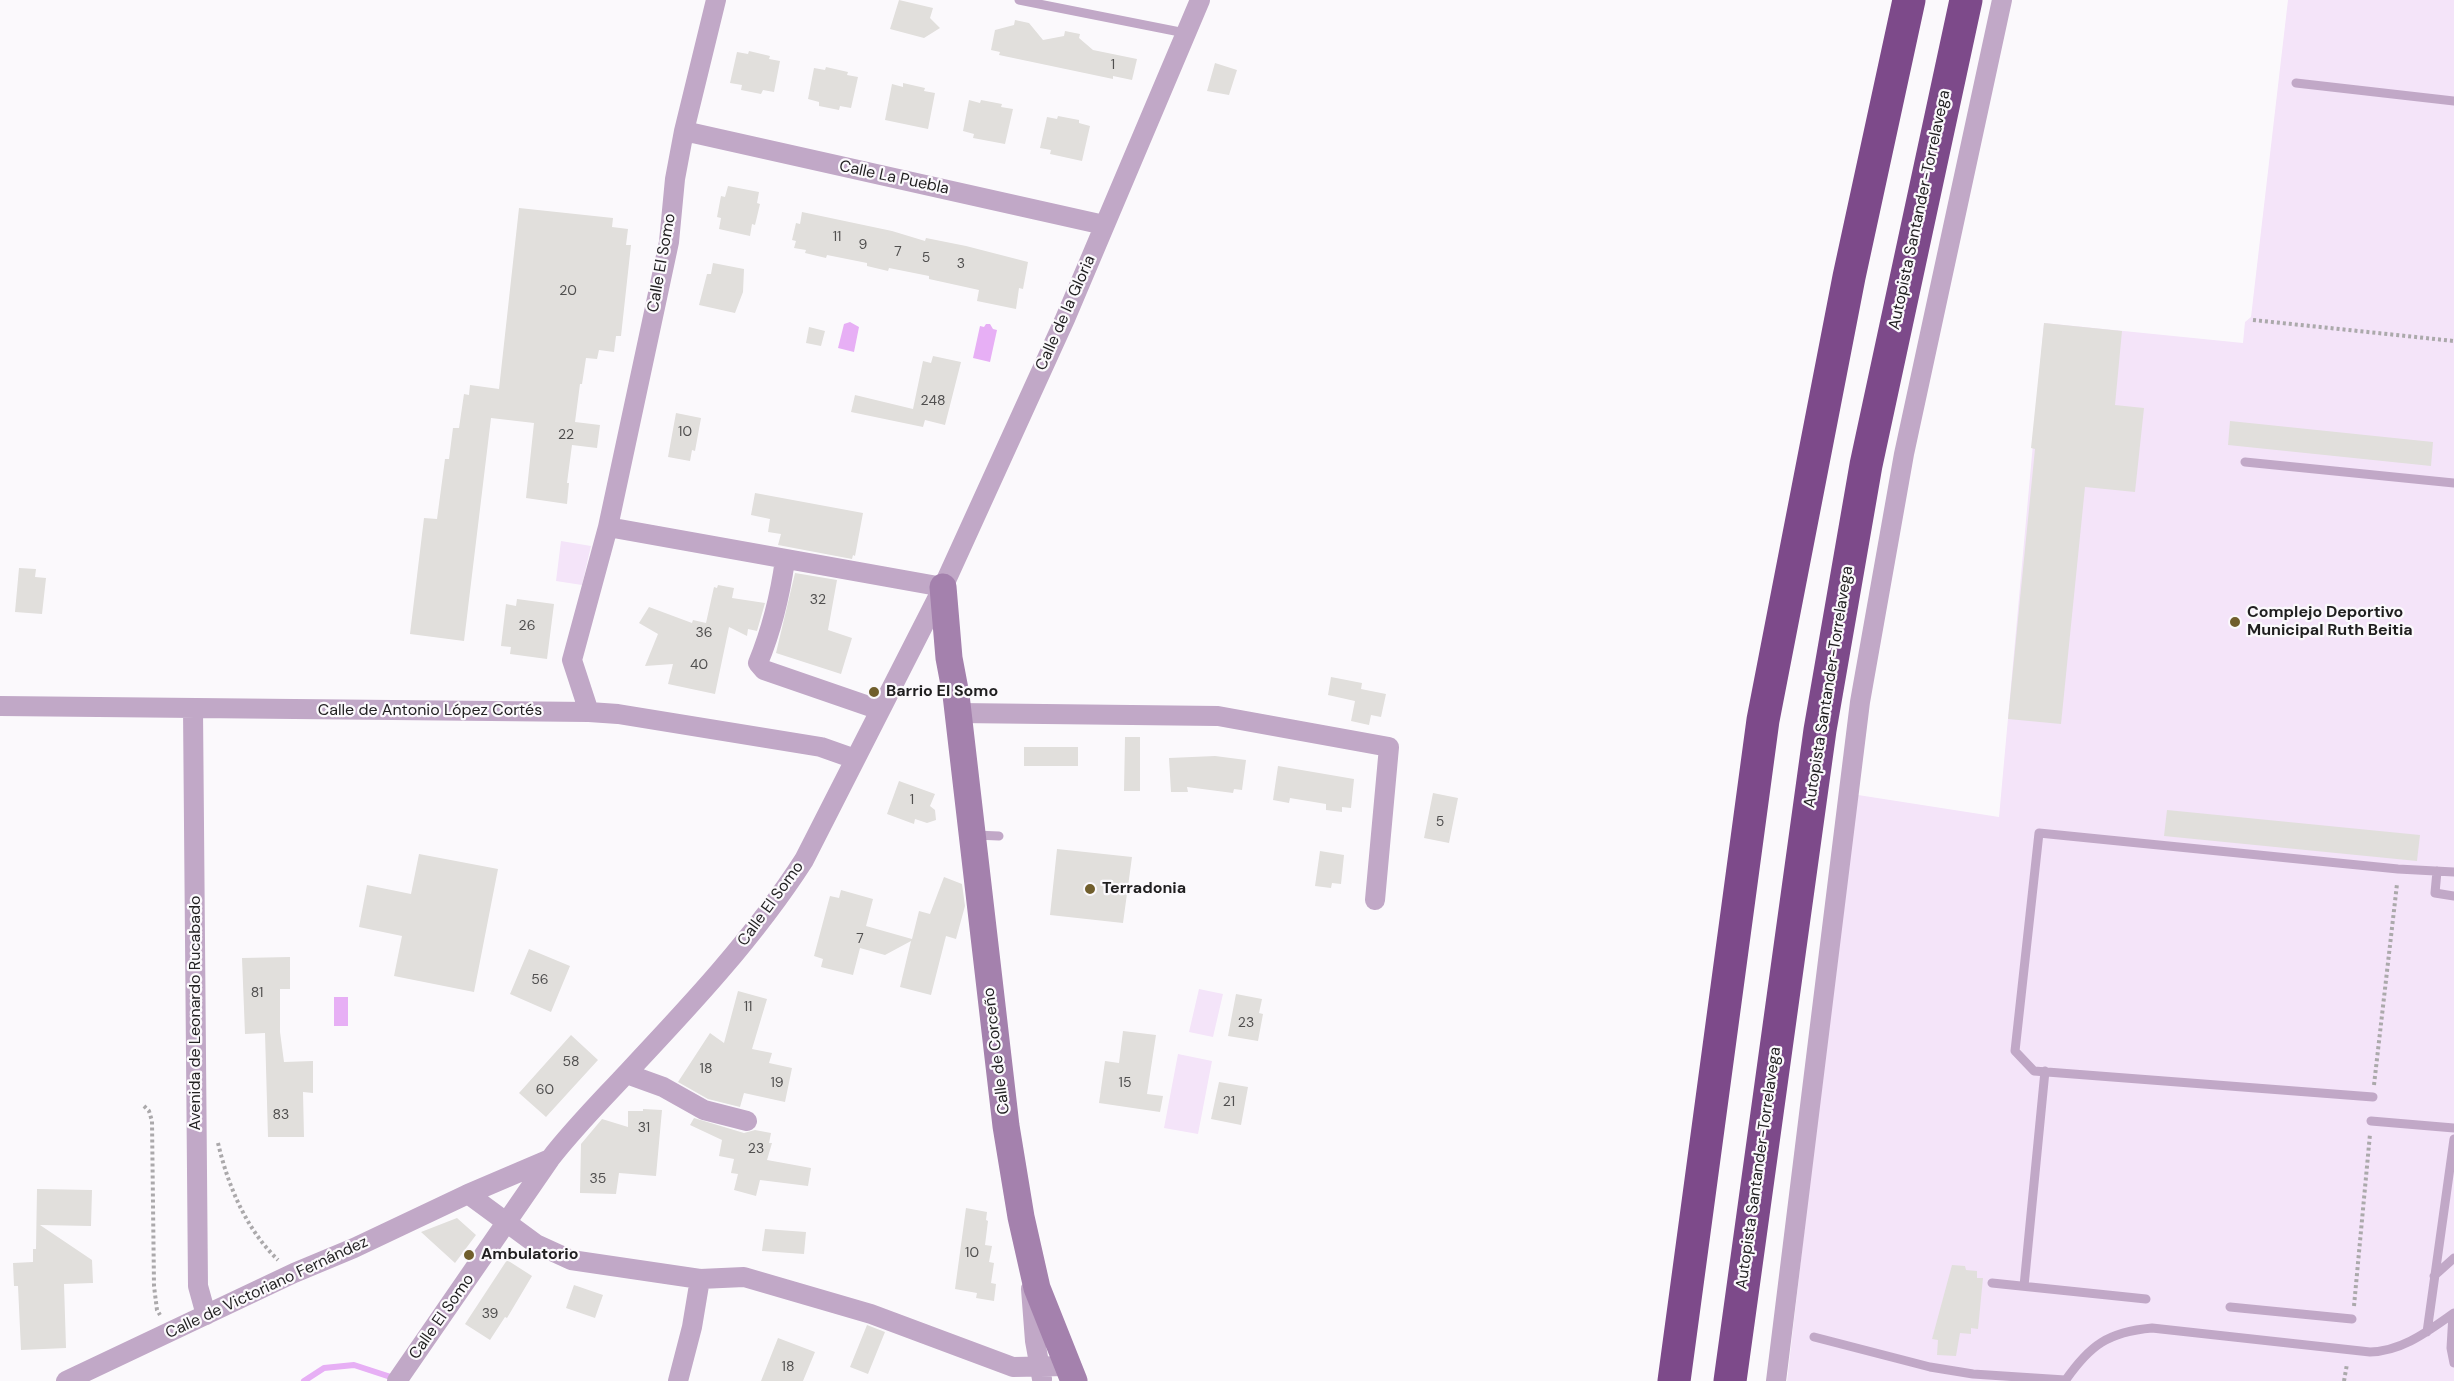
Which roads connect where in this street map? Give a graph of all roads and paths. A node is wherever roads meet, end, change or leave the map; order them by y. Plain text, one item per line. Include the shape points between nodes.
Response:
1 (716, 0) edge
2 (1018, 0) edge
3 (1200, 0) edge
4 (1909, 0) edge
5 (1966, 0) edge
6 (2002, 0) edge
7 (1185, 33) junction
8 (2296, 83) dead end
9 (2454, 101) edge
10 (684, 131) junction
11 (1104, 225) junction
12 (2253, 320) dead end
13 (2454, 341) edge
14 (2245, 462) dead end
15 (2454, 483) edge
16 (608, 527) junction
17 (785, 560) junction
18 (944, 587) junction
19 (925, 622) junction
20 (949, 658) junction
21 (0, 706) edge
22 (193, 709) junction
23 (880, 710) junction
24 (589, 712) junction
25 (958, 712) junction
26 (855, 759) junction
27 (972, 835) junction
28 (999, 836) dead end
29 (2437, 871) junction
30 (2454, 872) edge
31 (2454, 896) edge
32 (1375, 900) dead end
33 (2044, 1071) junction
34 (627, 1074) junction
35 (2373, 1097) dead end
36 (144, 1106) dead end
37 (747, 1121) dead end
38 (2372, 1121) dead end
39 (2454, 1128) edge
40 (2454, 1139) edge
41 (218, 1140) dead end
42 (550, 1158) junction
43 (2451, 1186) edge
44 (468, 1194) junction
45 (506, 1222) junction
46 (2454, 1258) edge
47 (1030, 1262) junction
48 (294, 1273) junction
49 (2434, 1276) junction
50 (700, 1279) junction
51 (1992, 1283) dead end
52 (2024, 1286) junction
53 (2146, 1299) dead end
54 (2230, 1307) dead end
55 (2454, 1314) edge
56 (206, 1315) junction
57 (2352, 1319) dead end
58 (170, 1332) junction
59 (2427, 1332) junction
60 (1814, 1336) dead end
61 (2454, 1363) edge
62 (1071, 1374) edge
63 (1042, 1375) edge
64 (66, 1381) edge
65 (398, 1381) edge
66 (678, 1381) edge
67 (1674, 1381) edge
68 (1730, 1381) edge
69 (1776, 1381) edge
70 (2065, 1381) edge

1 - 10 street, Calle El Somo
2 - 7 lane
3 - 7 street, Calle de la Gloria
4 - 67 highway via 1849,277 1763,720
5 - 68 highway, Autopista Santander-Torrelavega via 1866,465 1820,730
6 - 69 street via 1904,454 1860,702
7 - 11 street, Calle de la Gloria
8 - 9 lane
10 - 11 street, Calle La Puebla
10 - 16 street, Calle El Somo via 669,242
11 - 18 street, Calle de la Gloria
12 - 13 path
14 - 15 lane
16 - 17 street
16 - 24 street, Calle El Somo via 572,660
17 - 18 street
17 - 23 street via 780,598 758,663 764,670
18 - 19 street, Calle de la Gloria
18 - 20 main road, Calle de Corceño
19 - 20 main road, Calle de Corceño
19 - 23 street, Calle El Somo
20 - 25 main road, Calle de Corceño
21 - 22 street, Calle de Antonio López Cortés
22 - 24 street, Calle de Antonio López Cortés
22 - 56 street, Avenida de Leonardo Rucabado via 198,1286
23 - 26 street, Calle El Somo
24 - 26 street, Calle de Antonio López Cortés via 821,747
25 - 27 main road, Calle de Corceño
25 - 32 street via 1218,716 1389,747
26 - 34 street, Calle El Somo via 804,860 782,894 735,954
27 - 28 lane
27 - 47 main road, Calle de Corceño via 1005,1126
29 - 30 lane
29 - 31 lane via 2435,893
29 - 33 lane via 2039,833 2014,1051 2034,1071
33 - 35 lane
33 - 52 lane
34 - 37 street via 663,1087 704,1110
34 - 42 street, Calle El Somo
36 - 58 path via 153,1121 154,1286 158,1310
38 - 39 lane
40 - 43 lane
41 - 48 path via 224,1168 261,1244
42 - 44 street, Calle de Victoriano Fernández
42 - 45 street, Calle El Somo
43 - 49 lane
44 - 45 street
44 - 48 street, Calle de Victoriano Fernández
45 - 50 street via 536,1244 571,1260
45 - 65 street, Calle El Somo
46 - 49 lane
47 - 62 main road, Calle de Corceño
47 - 63 street via 1035,1341
48 - 56 street, Calle de Victoriano Fernández
49 - 59 lane
50 - 63 street via 744,1277 871,1314
50 - 66 street
51 - 52 lane
52 - 53 lane
54 - 57 lane
55 - 59 lane
55 - 61 lane
56 - 58 street, Calle de Victoriano Fernández
58 - 64 street, Calle de Victoriano Fernández
59 - 70 lane via 2387,1352 2370,1352 2152,1328 2127,1330 2083,1356
60 - 70 lane via 1930,1367
62 - 63 street

